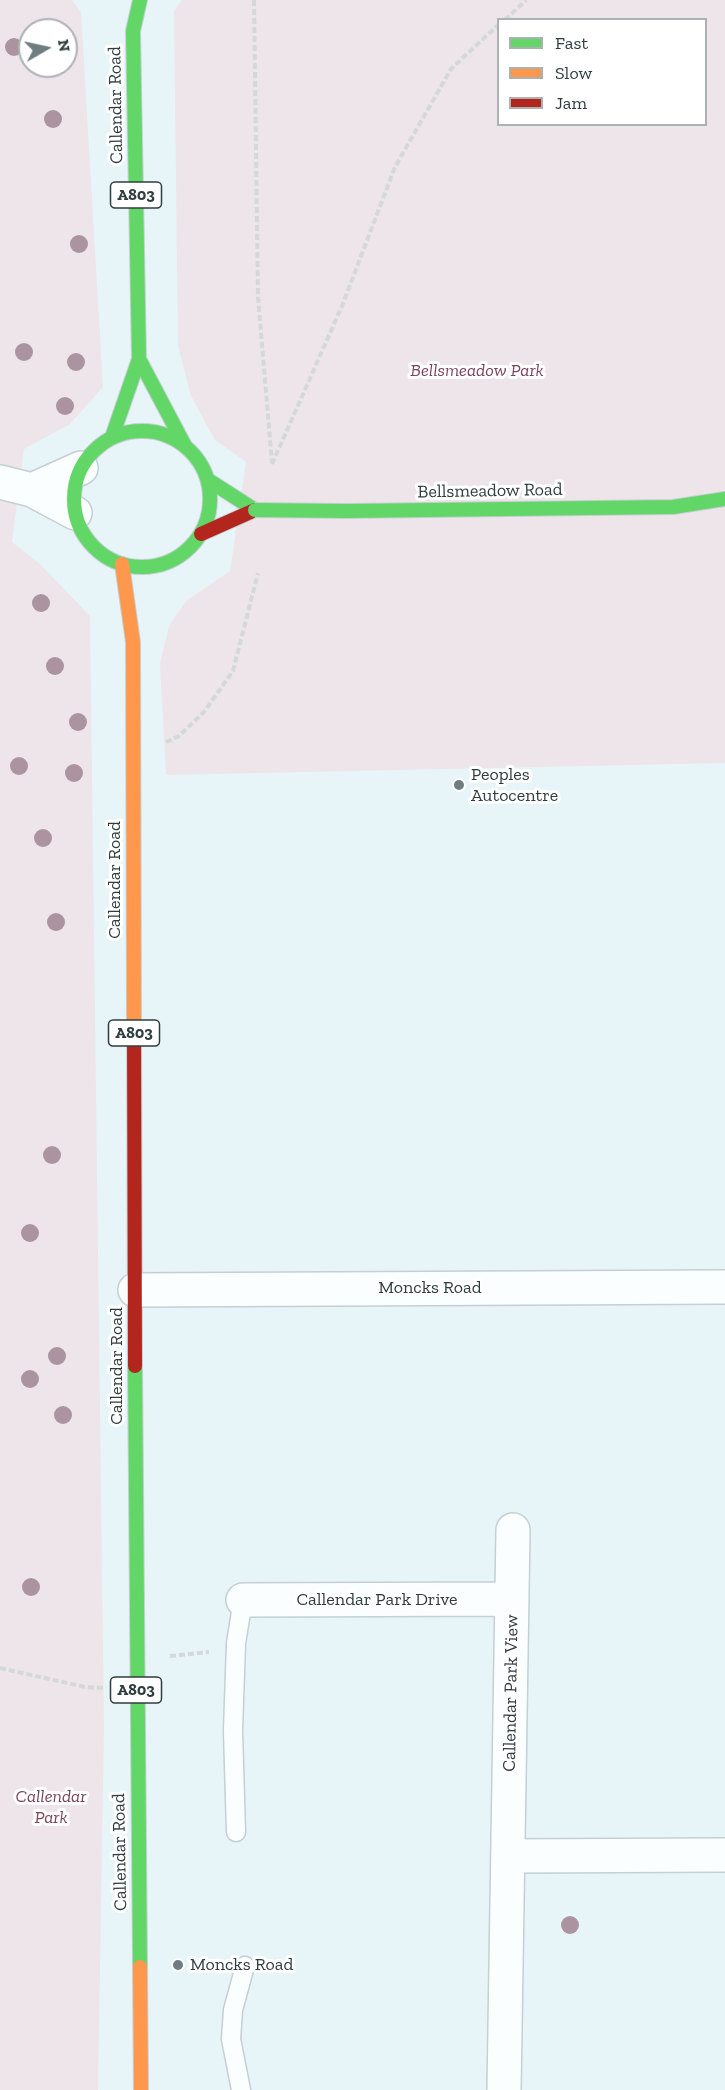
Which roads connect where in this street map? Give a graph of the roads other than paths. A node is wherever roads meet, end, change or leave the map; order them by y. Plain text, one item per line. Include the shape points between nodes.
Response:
1 (125, 0) edge
2 (140, 0) edge
3 (133, 31) junction
4 (138, 359) junction
5 (112, 437) junction
6 (185, 446) junction
7 (81, 468) junction
8 (208, 480) junction
9 (0, 482) edge
10 (32, 490) junction
11 (725, 499) edge
12 (255, 510) junction
13 (75, 513) junction
14 (201, 534) junction
15 (122, 564) junction
16 (145, 609) dead end
17 (133, 642) junction
18 (725, 1287) edge
19 (135, 1290) junction
20 (513, 1530) dead end
21 (512, 1599) junction
22 (243, 1600) joint
23 (236, 1832) dead end
24 (725, 1855) edge
25 (508, 1856) junction
26 (245, 1966) dead end
27 (141, 2090) edge
28 (241, 2090) edge
29 (504, 2090) edge

1 - 3 main road, Callendar Road / A803
2 - 3 main road, Callendar Road / A803
3 - 4 main road, Callendar Road / A803
4 - 5 main road, Callendar Road / A803
4 - 6 main road, Callendar Road / A803
5 - 6 main road, A803 via 130,431 150,431 169,435
5 - 7 main road, A803 via 94,450
6 - 8 main road, A803 via 199,461
7 - 10 street
7 - 13 main road, A803 via 75,490
8 - 12 main road
8 - 14 main road, A803 via 209,517
9 - 10 street
10 - 13 street
11 - 12 main road, Bellsmeadow Road, bridge via 673,507
12 - 14 main road, Bellsmeadow Road
13 - 15 main road, A803 via 92,545
14 - 15 main road, A803 via 190,548 158,571
15 - 17 main road, Callendar Road / A803
16 - 17 main road, Callendar Road / A803
17 - 19 main road, Callendar Road / A803
18 - 19 street, Moncks Road
19 - 27 main road, Callendar Road / A803
20 - 21 street, Callendar Park View
21 - 22 street, Callendar Park Drive
21 - 25 street, Callendar Park View
22 - 23 lane via 235,1676
24 - 25 street
25 - 29 street, Callendar Park View
26 - 28 lane via 233,2010 231,2039

